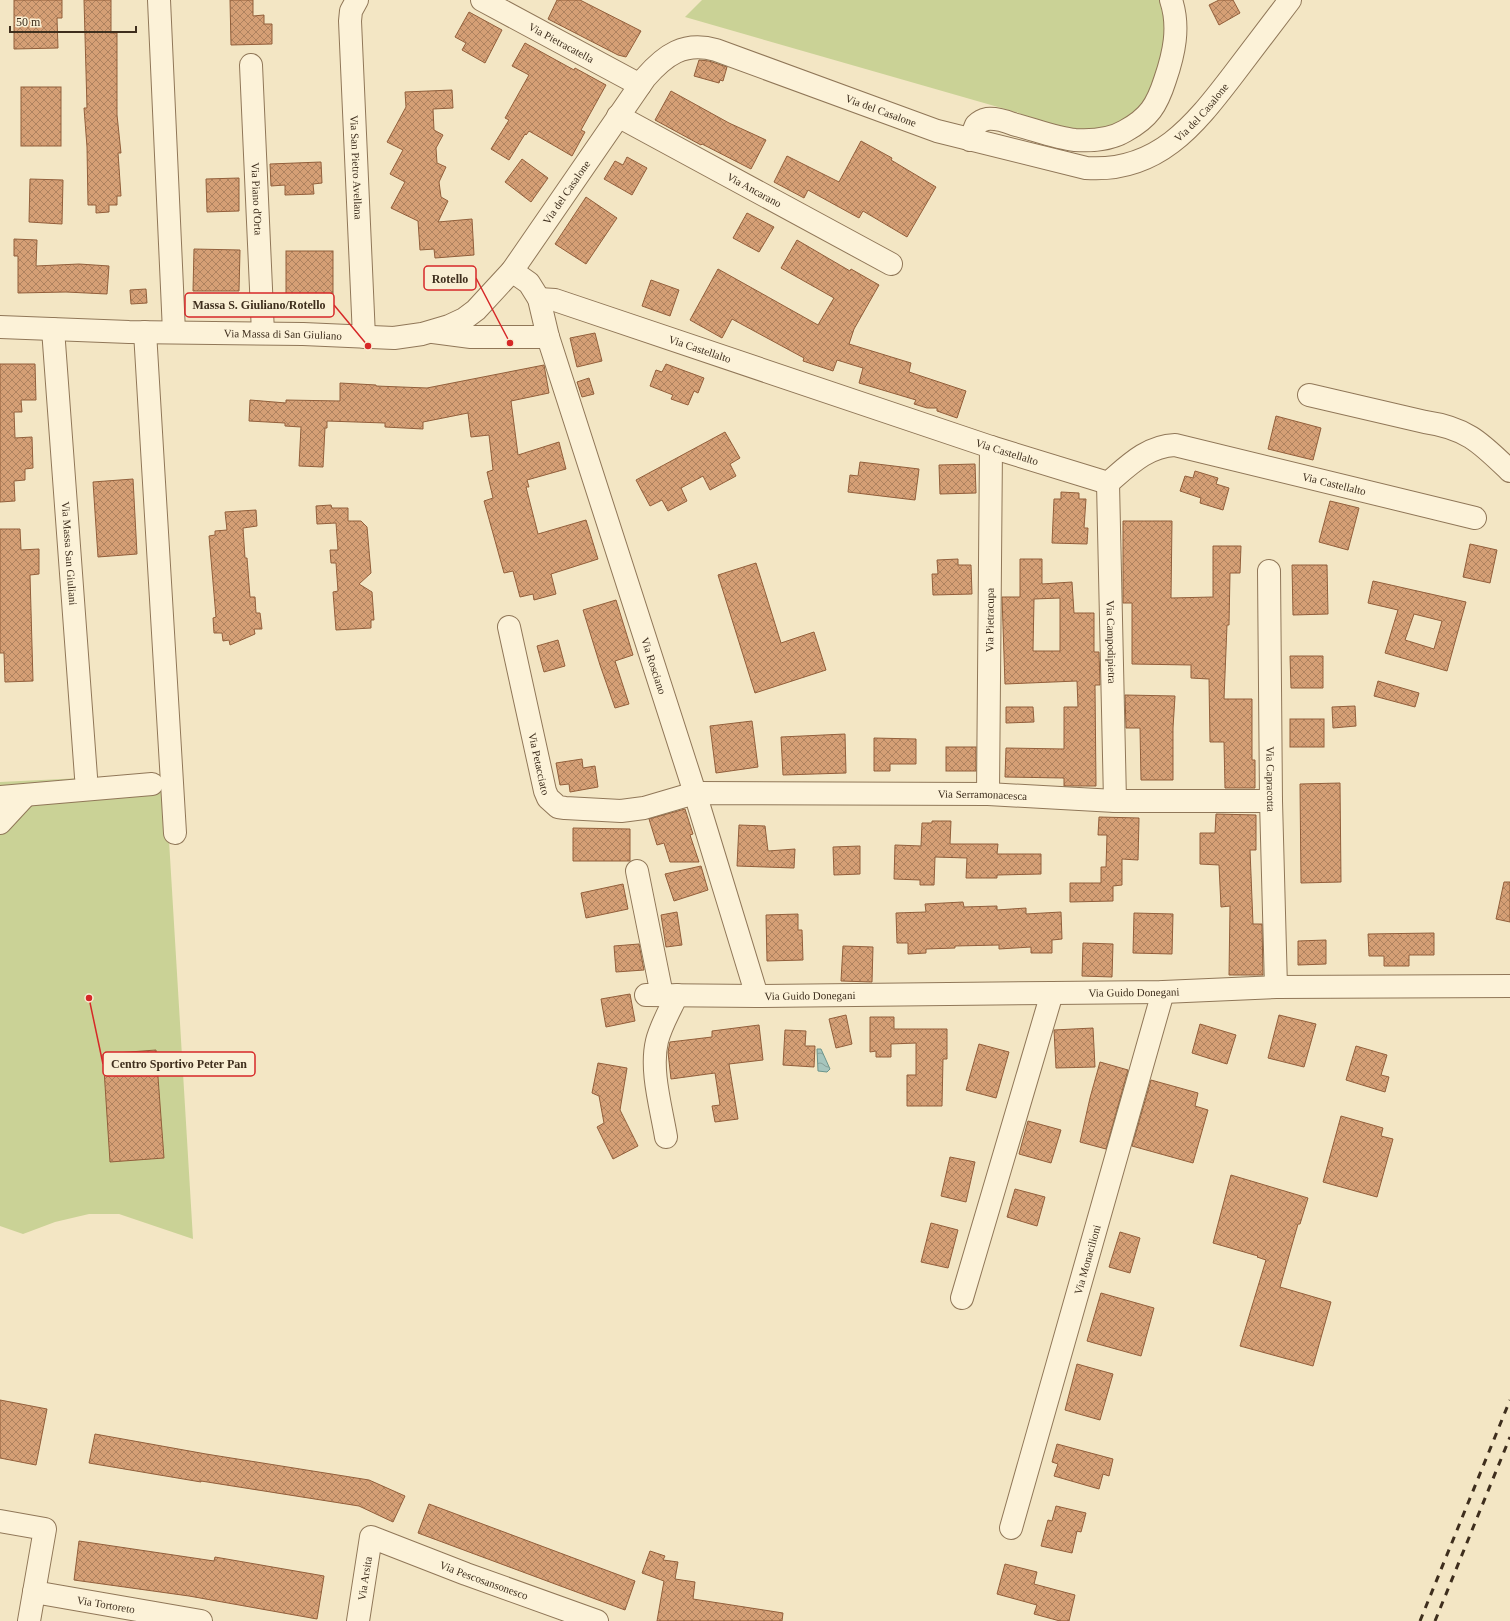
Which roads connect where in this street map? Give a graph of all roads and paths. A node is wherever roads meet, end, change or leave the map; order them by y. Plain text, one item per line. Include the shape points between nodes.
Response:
1 (159, 0) edge
2 (357, 0) edge
3 (482, 0) edge
4 (1171, 0) edge
5 (1290, 0) edge
6 (251, 65) dead end
7 (640, 85) junction
8 (618, 116) junction
9 (970, 140) junction
10 (890, 264) dead end
11 (512, 271) junction
12 (539, 299) junction
13 (0, 327) edge
14 (53, 329) junction
15 (145, 332) junction
16 (174, 332) junction
17 (432, 332) junction
18 (263, 333) junction
19 (364, 336) junction
20 (548, 337) junction
21 (1309, 395) dead end
22 (990, 447) junction
23 (1510, 471) edge
24 (1108, 483) junction
25 (1475, 518) dead end
26 (1269, 571) dead end
27 (509, 627) dead end
28 (86, 777) dead end
29 (152, 784) dead end
30 (695, 793) junction
31 (988, 794) junction
32 (25, 796) junction
33 (0, 797) edge
34 (1115, 801) junction
35 (1271, 801) junction
36 (0, 823) edge
37 (175, 833) dead end
38 (637, 871) dead end
39 (1510, 986) edge
40 (1276, 987) junction
41 (1163, 992) junction
42 (1052, 993) junction
43 (662, 995) junction
44 (757, 996) junction
45 (666, 1137) dead end
46 (962, 1298) dead end
47 (0, 1521) edge
48 (1011, 1528) dead end
49 (371, 1537) joint
50 (34, 1592) junction
51 (29, 1621) edge
52 (201, 1621) edge
53 (358, 1621) edge
54 (597, 1621) edge

1 - 16 street
2 - 19 street, Via San Pietro Avellana via 351,11 350,21
3 - 7 street, Via Pietracatella
4 - 9 street via 1176,33 1167,73 1154,106 1146,118 1114,137 1099,140 1070,139 987,119 976,125
5 - 9 street, Via del Casalone via 1198,118 1172,143 1145,159 1115,168 1086,168
6 - 18 street, Via Piano d'Orta
7 - 8 street, Via del Casalone
7 - 9 street, Via del Casalone via 659,63 673,54 690,48 710,48 909,122
8 - 10 street, Via Ancarano
8 - 11 street, Via del Casalone
11 - 12 street, Via Rosciano via 529,283
11 - 17 street, Via Massa di San Giuliano via 470,315
12 - 20 street, Via Rosciano
12 - 22 street, Via Castellalto via 555,300
13 - 14 street, Via Massa di San Giuliano
14 - 15 street, Via Massa di San Giuliano
14 - 28 street, Via Massa San Giuliani
15 - 16 street, Via Massa di San Giuliano
15 - 37 street
16 - 18 street, Via Massa di San Giuliano
17 - 19 street, Via Massa di San Giuliano via 403,337
17 - 20 street via 471,337
18 - 19 street, Via Massa di San Giuliano
20 - 30 street, Via Rosciano
21 - 23 street via 1441,424 1460,431 1483,445
22 - 24 street, Via Castellalto
22 - 31 street, Via Pietracupa
24 - 25 street, Via Castellalto via 1143,455 1160,447 1175,445
24 - 34 street, Via Campodipietra
26 - 35 street, Via Capracotta
27 - 30 street, Via Petacciato via 545,791 552,803 565,808 633,810
29 - 32 street
30 - 31 street, Via Serramonacesca
30 - 44 street, Via Rosciano
31 - 34 street, Via Serramonacesca
32 - 33 street
32 - 36 street
34 - 35 street, Via Serramonacesca
35 - 40 street, Via Capracotta
38 - 43 street
39 - 40 street, Via Guido Donegani
40 - 41 street, Via Guido Donegani
41 - 42 street, Via Guido Donegani
41 - 48 street, Via Monacilioni
42 - 44 street, Via Guido Donegani
42 - 46 street
43 - 44 street, Via Guido Donegani
43 - 45 street via 655,1069
47 - 50 street via 45,1529
49 - 53 street, Via Arsita
49 - 54 street, Via Pescosansonesco
50 - 51 street
50 - 52 street, Via Tortoreto

